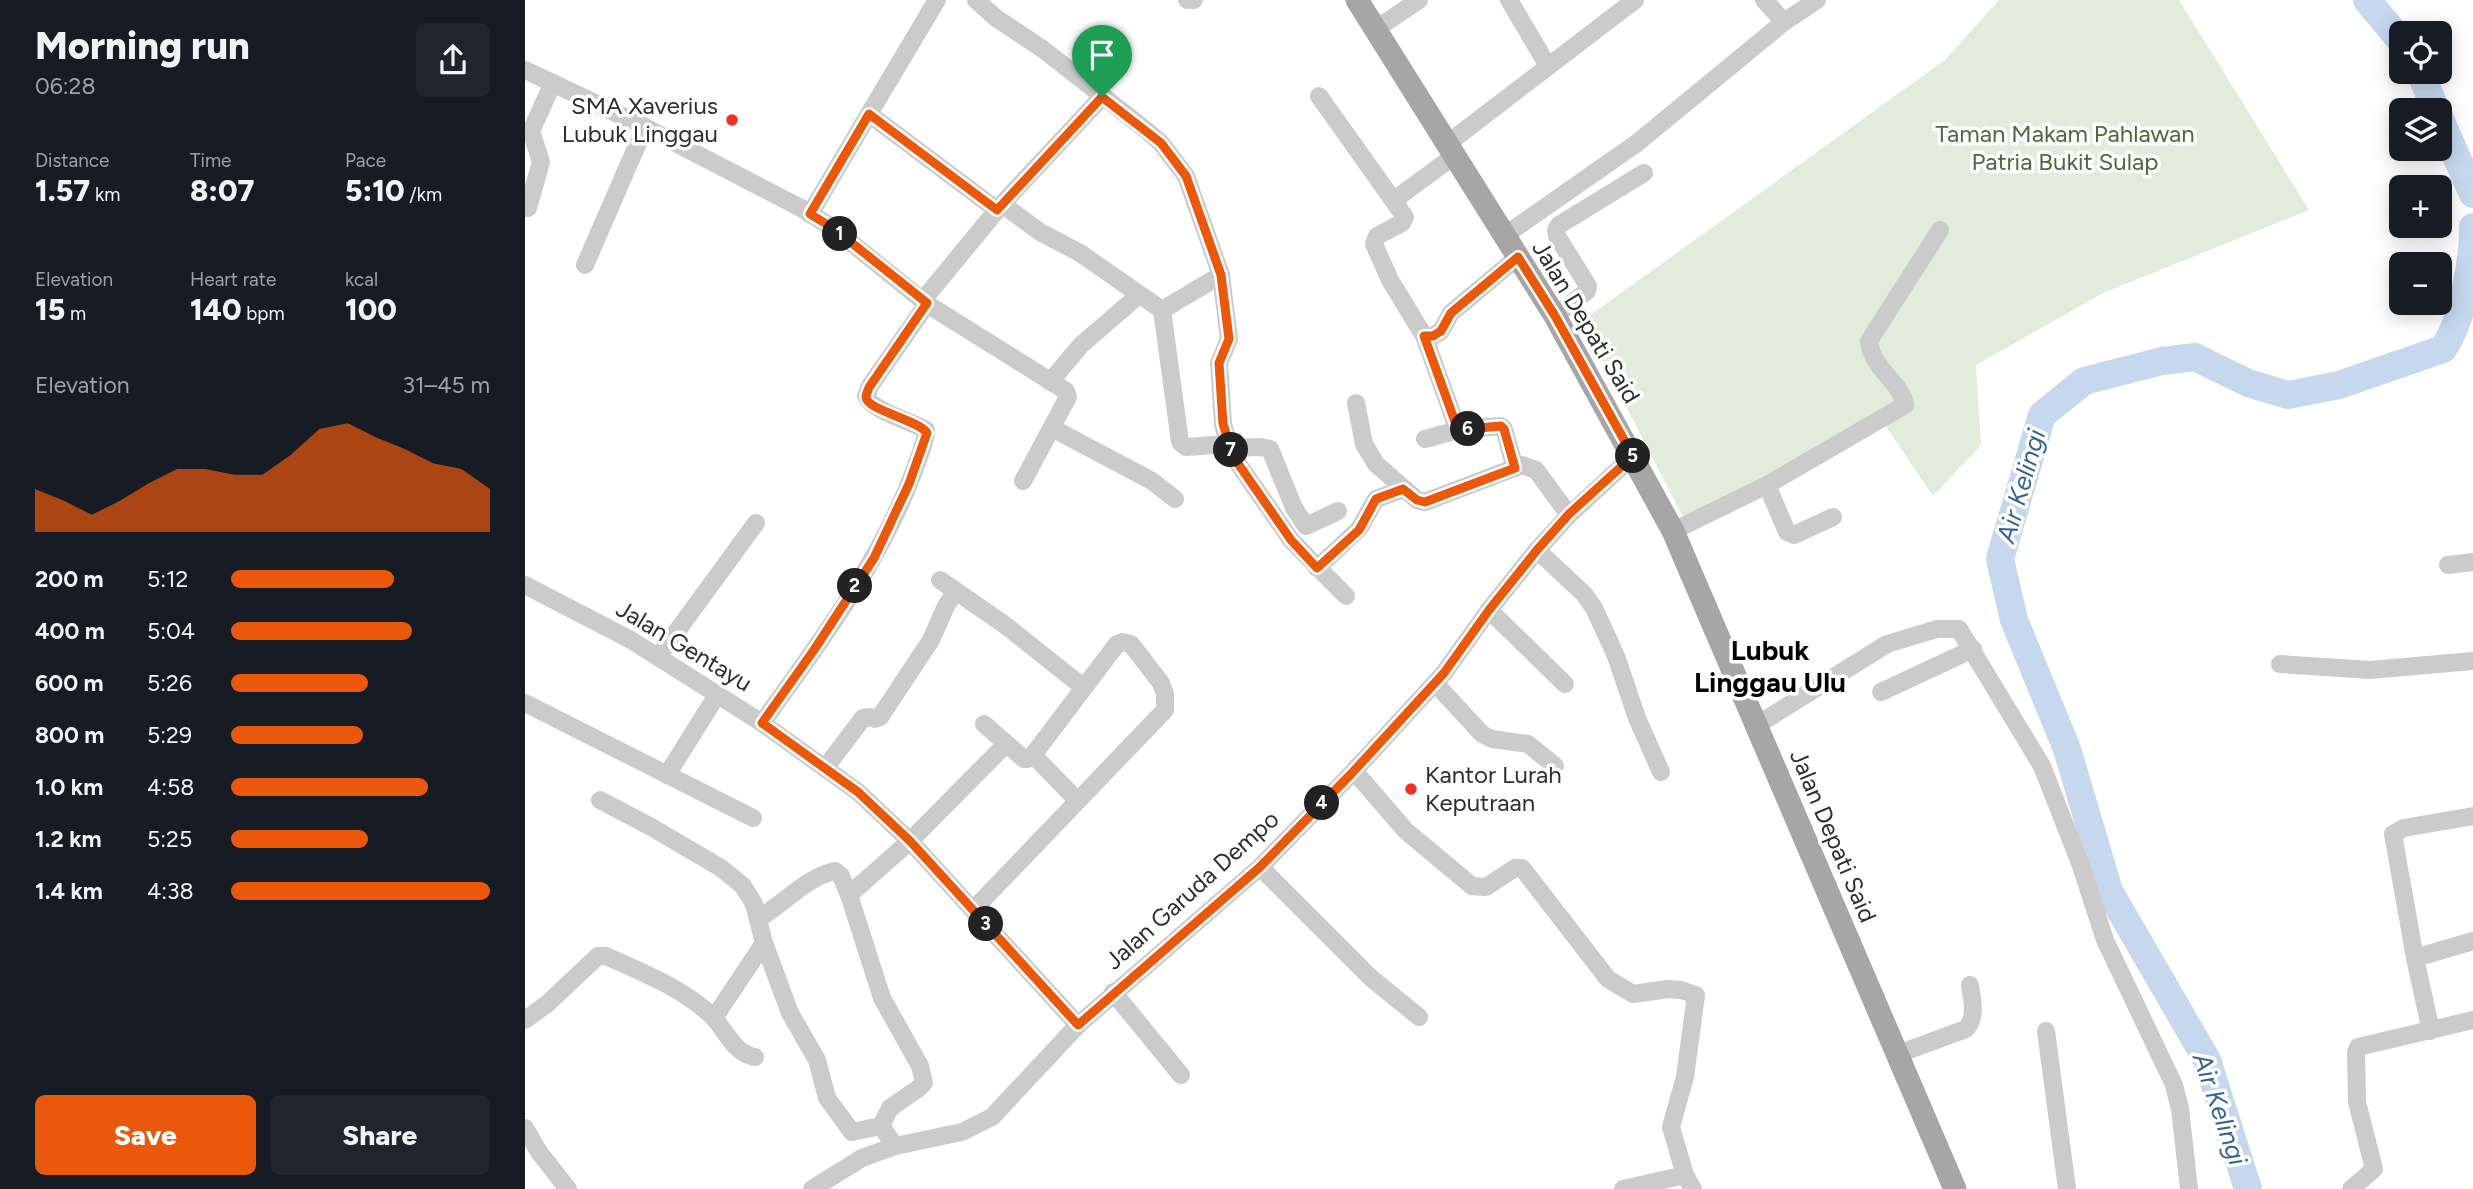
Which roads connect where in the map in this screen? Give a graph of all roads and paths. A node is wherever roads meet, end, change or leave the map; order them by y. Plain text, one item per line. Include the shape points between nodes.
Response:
1 (937, 0) edge
2 (976, 0) edge
3 (1187, 0) edge
4 (1194, 0) edge
5 (1357, 0) edge
6 (1419, 0) edge
7 (1509, 0) edge
8 (1635, 0) edge
9 (1765, 0) edge
10 (1817, 0) edge
11 (1784, 22) junction
12 (1376, 29) junction
13 (1548, 66) junction
14 (525, 70) edge
15 (553, 83) junction
16 (1319, 96) dead end
17 (1102, 97) junction
18 (869, 114) junction
19 (645, 127) junction
20 (1451, 150) junction
21 (1644, 173) dead end
22 (1394, 200) junction
23 (1000, 207) junction
24 (528, 208) dead end
25 (810, 214) junction
26 (1940, 230) dead end
27 (1504, 236) junction
28 (1518, 257) junction
29 (585, 265) dead end
30 (1221, 275) junction
31 (1139, 295) junction
32 (925, 302) junction
33 (1162, 310) junction
34 (1555, 316) junction
35 (1424, 336) junction
36 (1050, 382) junction
37 (1356, 403) dead end
38 (1052, 428) junction
39 (1458, 430) junction
40 (1425, 439) dead end
41 (1229, 446) junction
42 (1633, 456) junction
43 (1515, 468) junction
44 (1023, 481) dead end
45 (1767, 485) junction
46 (1403, 489) junction
47 (1175, 499) dead end
48 (1338, 511) dead end
49 (1569, 514) junction
50 (1833, 517) dead end
51 (756, 523) dead end
52 (1306, 526) junction
53 (1673, 531) junction
54 (1291, 540) junction
55 (1537, 550) junction
56 (2473, 562) edge
57 (2448, 565) dead end
58 (1317, 568) junction
59 (940, 580) dead end
60 (525, 585) edge
61 (956, 591) junction
62 (1346, 596) dead end
63 (1489, 610) junction
64 (1973, 649) junction
65 (658, 657) junction
66 (2473, 661) edge
67 (2280, 664) dead end
68 (1435, 683) junction
69 (1565, 684) dead end
70 (1083, 687) junction
71 (1881, 692) dead end
72 (717, 695) junction
73 (525, 703) edge
74 (762, 723) junction
75 (984, 724) dead end
76 (1757, 725) junction
77 (1006, 744) junction
78 (1033, 755) junction
79 (1555, 766) dead end
80 (825, 768) junction
81 (1354, 771) junction
82 (1661, 772) dead end
83 (667, 775) junction
84 (600, 800) dead end
85 (1077, 800) junction
86 (753, 818) dead end
87 (2472, 821) edge
88 (910, 841) junction
89 (1260, 867) junction
90 (849, 895) junction
91 (972, 910) junction
92 (758, 919) junction
93 (2473, 941) edge
94 (764, 943) junction
95 (2415, 958) junction
96 (1971, 985) dead end
97 (1113, 992) junction
98 (1419, 1017) dead end
99 (714, 1018) junction
100 (525, 1020) edge
101 (2473, 1020) edge
102 (1078, 1025) junction
103 (2046, 1031) dead end
104 (2431, 1031) junction
105 (1898, 1054) junction
106 (755, 1057) dead end
107 (1181, 1075) dead end
108 (881, 1126) junction
109 (525, 1128) edge
110 (895, 1146) junction
111 (1689, 1182) edge
112 (568, 1189) edge
113 (812, 1189) edge
114 (1623, 1189) edge
115 (1955, 1189) edge
116 (2067, 1189) edge
117 (2189, 1189) edge
118 (2351, 1189) edge

1 - 18 street
2 - 17 street
3 - 4 street
5 - 12 main road, Jalan Depati Said
6 - 12 street
7 - 13 street
8 - 13 street
9 - 11 street
10 - 11 street
11 - 27 street via 1637,143
12 - 20 main road, Jalan Depati Said
13 - 20 street
14 - 15 street
15 - 19 street
15 - 24 street via 531,131 541,162
16 - 22 street
17 - 23 street
17 - 30 street via 1161,143 1186,176
18 - 23 street
18 - 25 street
19 - 25 street
19 - 29 street
20 - 22 street
20 - 27 main road, Jalan Depati Said
21 - 34 street via 1559,225 1557,236 1588,286
22 - 35 street via 1404,219 1377,236 1374,244
23 - 31 street via 1080,253
23 - 32 street
25 - 32 street
26 - 45 street via 1869,341 1870,355 1902,394 1905,405
27 - 28 main road, Jalan Depati Said
28 - 34 main road, Jalan Depati Said
28 - 35 street via 1451,313 1441,331
30 - 33 street
30 - 41 street via 1229,339 1219,363
31 - 33 street
31 - 36 street via 1080,345
32 - 36 street
32 - 74 street via 866,396 877,408 926,430 909,484 874,558
33 - 41 street via 1180,442 1186,447
34 - 42 main road, Jalan Depati Said
35 - 39 street
36 - 38 street via 1068,394
37 - 46 street via 1364,444 1376,464
38 - 44 street
38 - 47 street via 1152,481
39 - 40 street
39 - 43 street via 1501,426
41 - 52 street via 1270,449
41 - 54 street
42 - 49 street, Jalan Garuda Dempo
42 - 53 main road, Jalan Depati Said
43 - 46 street via 1425,502
43 - 49 street via 1522,465 1535,470
45 - 50 street via 1787,532 1794,536
45 - 53 street
46 - 58 street via 1376,499 1359,530
48 - 52 street
49 - 55 street, Jalan Garuda Dempo
51 - 65 street
52 - 54 street
53 - 76 main road, Jalan Depati Said
54 - 58 street
55 - 63 street, Jalan Garuda Dempo
55 - 82 street via 1594,608
56 - 57 street
58 - 62 street
59 - 61 street
60 - 65 street, Jalan Gentayu
61 - 70 street
61 - 80 street via 931,640 880,717 863,718
63 - 68 street, Jalan Garuda Dempo
63 - 69 street
64 - 71 street
64 - 76 street via 1959,629 1948,628 1887,644
64 - 117 street via 2042,766 2105,940 2174,1085 2181,1109
65 - 72 street, Jalan Gentayu
66 - 67 street via 2370,670
68 - 79 street via 1482,734 1528,744
68 - 81 street, Jalan Garuda Dempo
70 - 78 street
70 - 85 street via 1122,642 1131,644 1161,683 1167,702 1165,710
72 - 74 street, Jalan Gentayu
72 - 83 street
73 - 83 street
74 - 80 street, Jalan Gentayu
75 - 77 street
76 - 105 main road, Jalan Depati Said
77 - 78 street via 1024,759
77 - 88 street
78 - 85 street
80 - 88 street, Jalan Gentayu
81 - 89 street, Jalan Garuda Dempo
81 - 111 street via 1406,831 1472,886 1486,887 1522,868 1608,979 1626,992 1668,989 1696,995 1685,1077 1671,1127
83 - 86 street
84 - 92 street via 735,878 749,894
85 - 91 street
87 - 95 street via 2404,828 2393,834
88 - 90 street
88 - 91 street, Jalan Gentayu
89 - 97 street, Jalan Garuda Dempo
89 - 98 street via 1371,978
90 - 92 street via 835,871 803,886
90 - 108 street via 881,998 924,1076 919,1088 890,1108
91 - 102 street, Jalan Gentayu
92 - 94 street
93 - 95 street
94 - 99 street
94 - 108 street via 793,1020 817,1060 827,1098 852,1132
95 - 104 street
96 - 105 street via 1972,1023 1966,1029
97 - 102 street, Jalan Garuda Dempo
97 - 107 street
99 - 100 street via 667,984 601,956
99 - 106 street via 736,1046
101 - 104 street
102 - 110 street, Jalan Garuda Dempo via 992,1117 962,1132
103 - 116 street
104 - 118 street via 2358,1048 2357,1102 2374,1169
105 - 115 main road, Jalan Depati Said
108 - 110 street
109 - 112 street
110 - 113 street, Jalan Garuda Dempo via 862,1158
111 - 114 street

